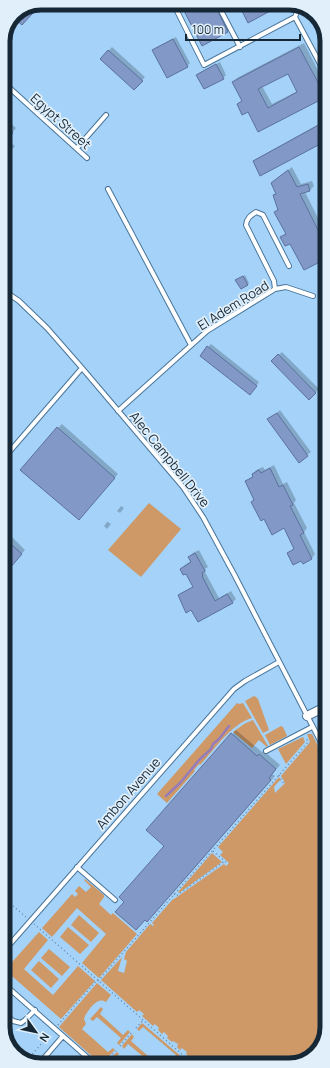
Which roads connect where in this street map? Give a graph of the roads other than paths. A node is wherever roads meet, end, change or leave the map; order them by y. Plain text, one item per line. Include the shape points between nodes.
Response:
1 (176, 10) edge
2 (221, 10) edge
3 (297, 12) edge
4 (295, 17) junction
5 (240, 47) junction
6 (320, 64) edge
7 (10, 88) edge
8 (106, 115) dead end
9 (77, 148) junction
10 (87, 158) dead end
11 (108, 189) dead end
12 (289, 266) dead end
13 (276, 289) junction
14 (10, 295) edge
15 (313, 296) dead end
16 (191, 345) junction
17 (82, 368) junction
18 (118, 411) junction
19 (10, 451) edge
20 (279, 662) junction
21 (320, 710) edge
22 (307, 716) junction
23 (312, 727) junction
24 (320, 741) edge
25 (266, 751) dead end
26 (77, 866) junction
27 (115, 900) dead end
28 (10, 944) edge
29 (10, 989) edge
30 (35, 1010) junction
31 (10, 1018) edge
32 (63, 1036) junction
33 (44, 1058) edge
34 (88, 1058) edge

1 - 5 lane via 204,65
2 - 5 lane
3 - 4 lane
4 - 5 lane
4 - 6 lane
7 - 9 lane, Egypt Street
8 - 9 lane
9 - 10 lane, Egypt Street
11 - 16 lane
12 - 13 lane via 263,215 256,212 250,216 246,225
13 - 15 lane, El Adem Road via 286,287
13 - 16 lane, El Adem Road via 206,331
14 - 17 lane, Alec Campbell Drive via 47,328
16 - 18 lane, El Adem Road
17 - 18 lane, Alec Campbell Drive
17 - 19 lane
18 - 20 lane, Alec Campbell Drive via 183,487 203,517
20 - 22 lane, Alec Campbell Drive
20 - 26 lane, Ambon Avenue via 234,689
21 - 22 street
22 - 23 lane, Alec Campbell Drive
23 - 24 lane, Alec Campbell Drive
23 - 25 lane
26 - 27 lane
26 - 28 lane, Ambon Avenue
29 - 30 lane
30 - 31 lane via 21,1023
30 - 32 lane
32 - 33 lane
32 - 34 lane

